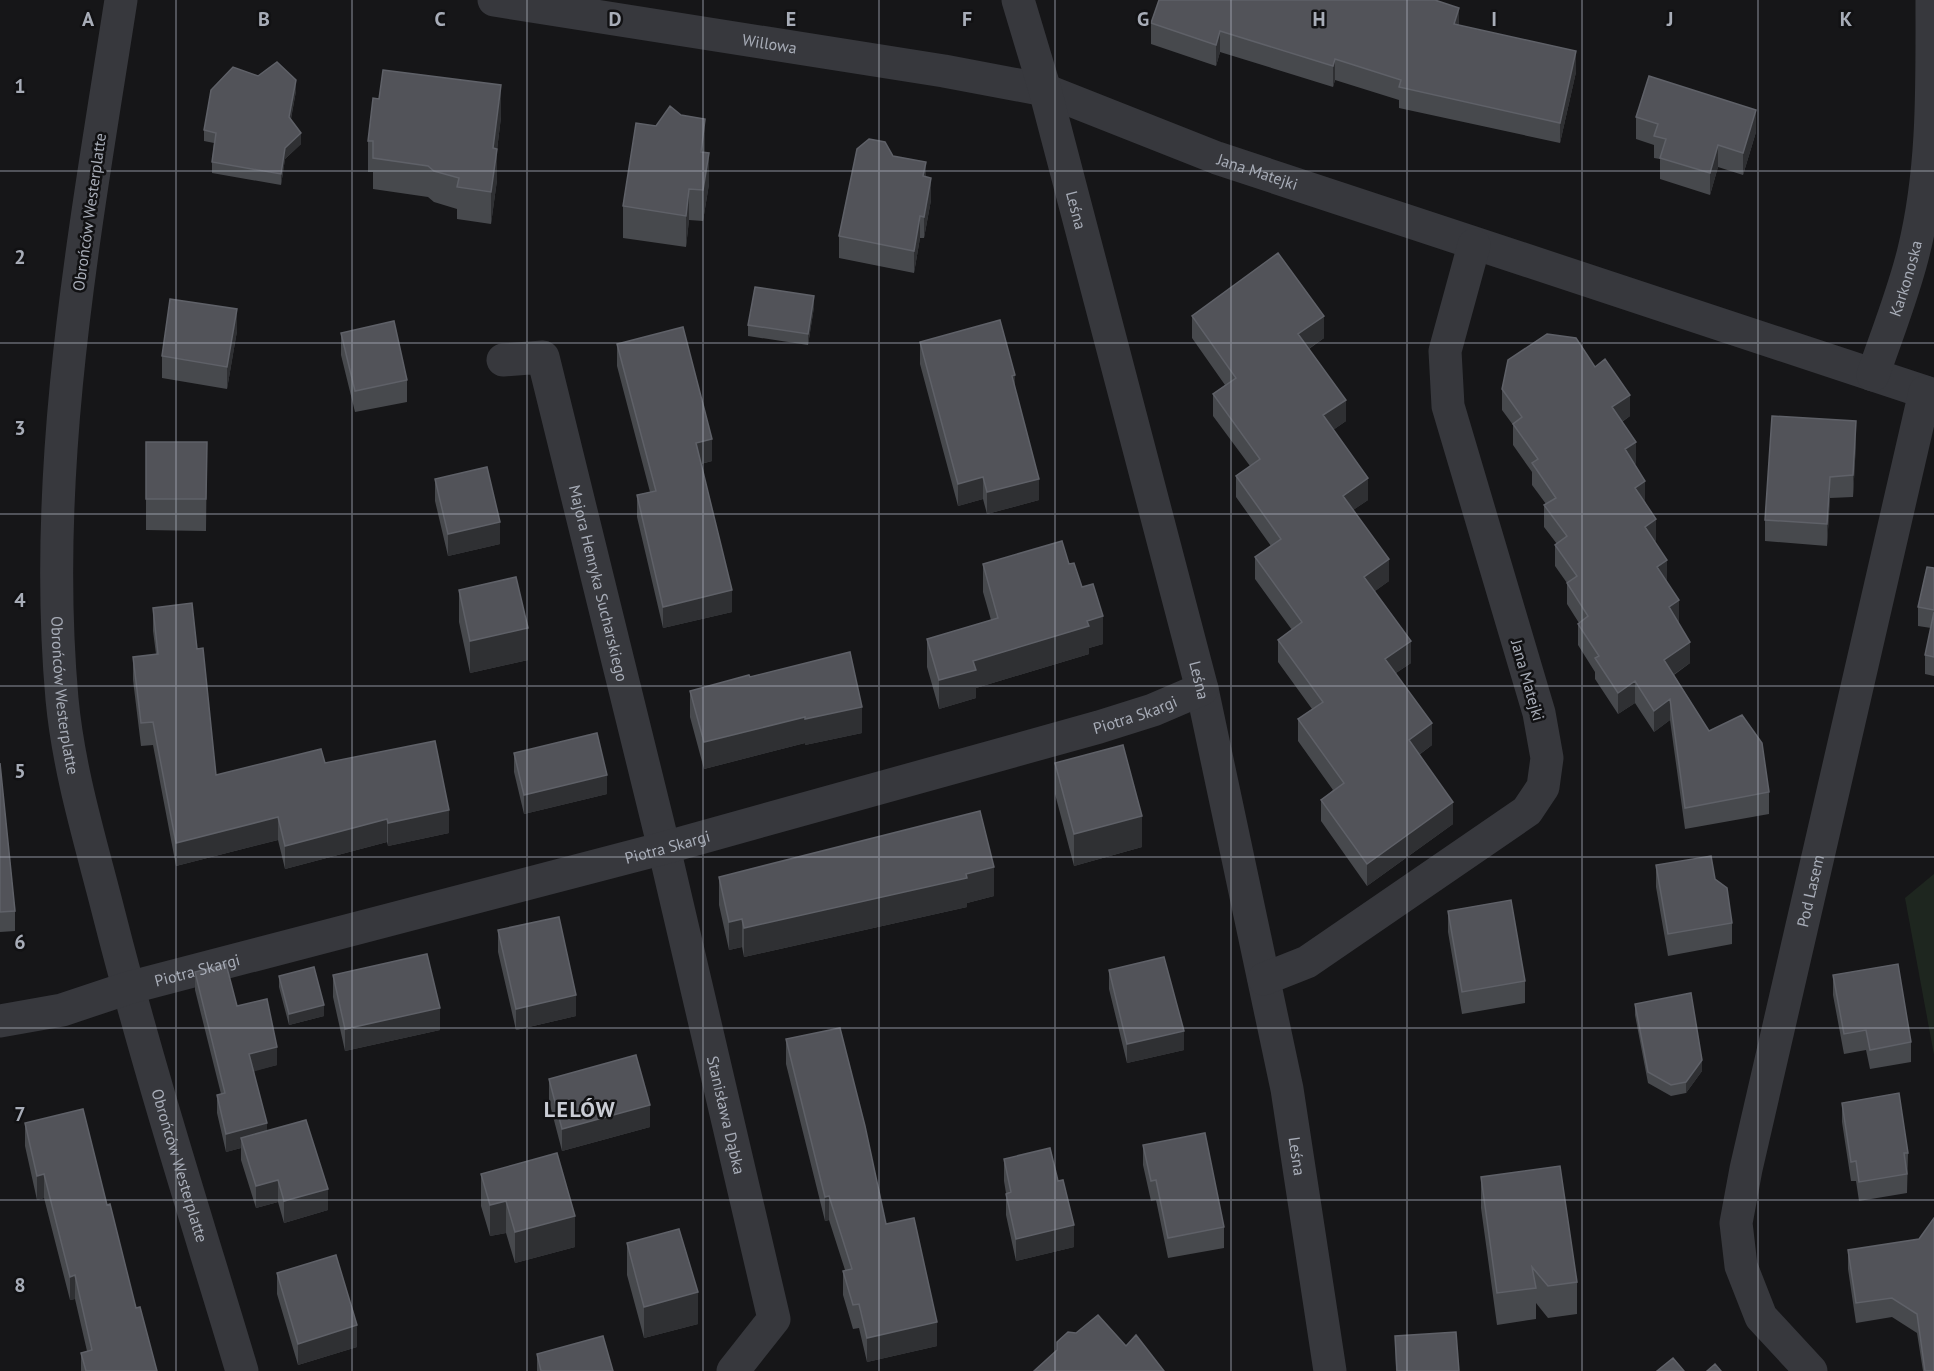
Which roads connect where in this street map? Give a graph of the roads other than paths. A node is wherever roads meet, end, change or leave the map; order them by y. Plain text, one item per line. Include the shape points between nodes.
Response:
1 (121, 0) edge
2 (494, 0) edge
3 (1018, 0) edge
4 (1932, 0) edge
5 (1045, 90) junction
6 (1474, 245) junction
7 (503, 360) dead end
8 (1873, 375) junction
9 (1929, 394) edge
10 (1202, 688) junction
11 (664, 848) junction
12 (1264, 979) junction
13 (128, 988) junction
14 (0, 1021) edge
15 (242, 1371) edge
16 (733, 1371) edge
17 (1330, 1371) edge
18 (1811, 1371) edge

1 - 13 street, Obrońców Westerplatte via 88,213 63,415 57,500 56,615 73,776
2 - 5 street, Willowa
3 - 5 street, Leśna
4 - 8 street, Karkonoska via 1931,136 1925,188 1914,250
5 - 6 street, Jana Matejki via 1209,155
5 - 10 street, Leśna
6 - 8 street, Jana Matejki
6 - 12 street, Jana Matejki via 1445,351 1448,406 1539,713 1547,758 1543,787 1527,811 1502,829 1307,962
7 - 11 street, Majora Henryka Sucharskiego via 543,357
8 - 9 street, Jana Matejki
9 - 18 street, Pod Lasem via 1736,1223 1741,1266 1761,1317
10 - 11 street, Piotra Skargi via 1153,710 1099,727
10 - 12 street, Leśna
11 - 13 street, Piotra Skargi
11 - 16 street, Stanisława Dąbka via 774,1319
12 - 17 street, Leśna via 1287,1089
13 - 14 street, Piotra Skargi via 62,1010
13 - 15 street, Obrońców Westerplatte

